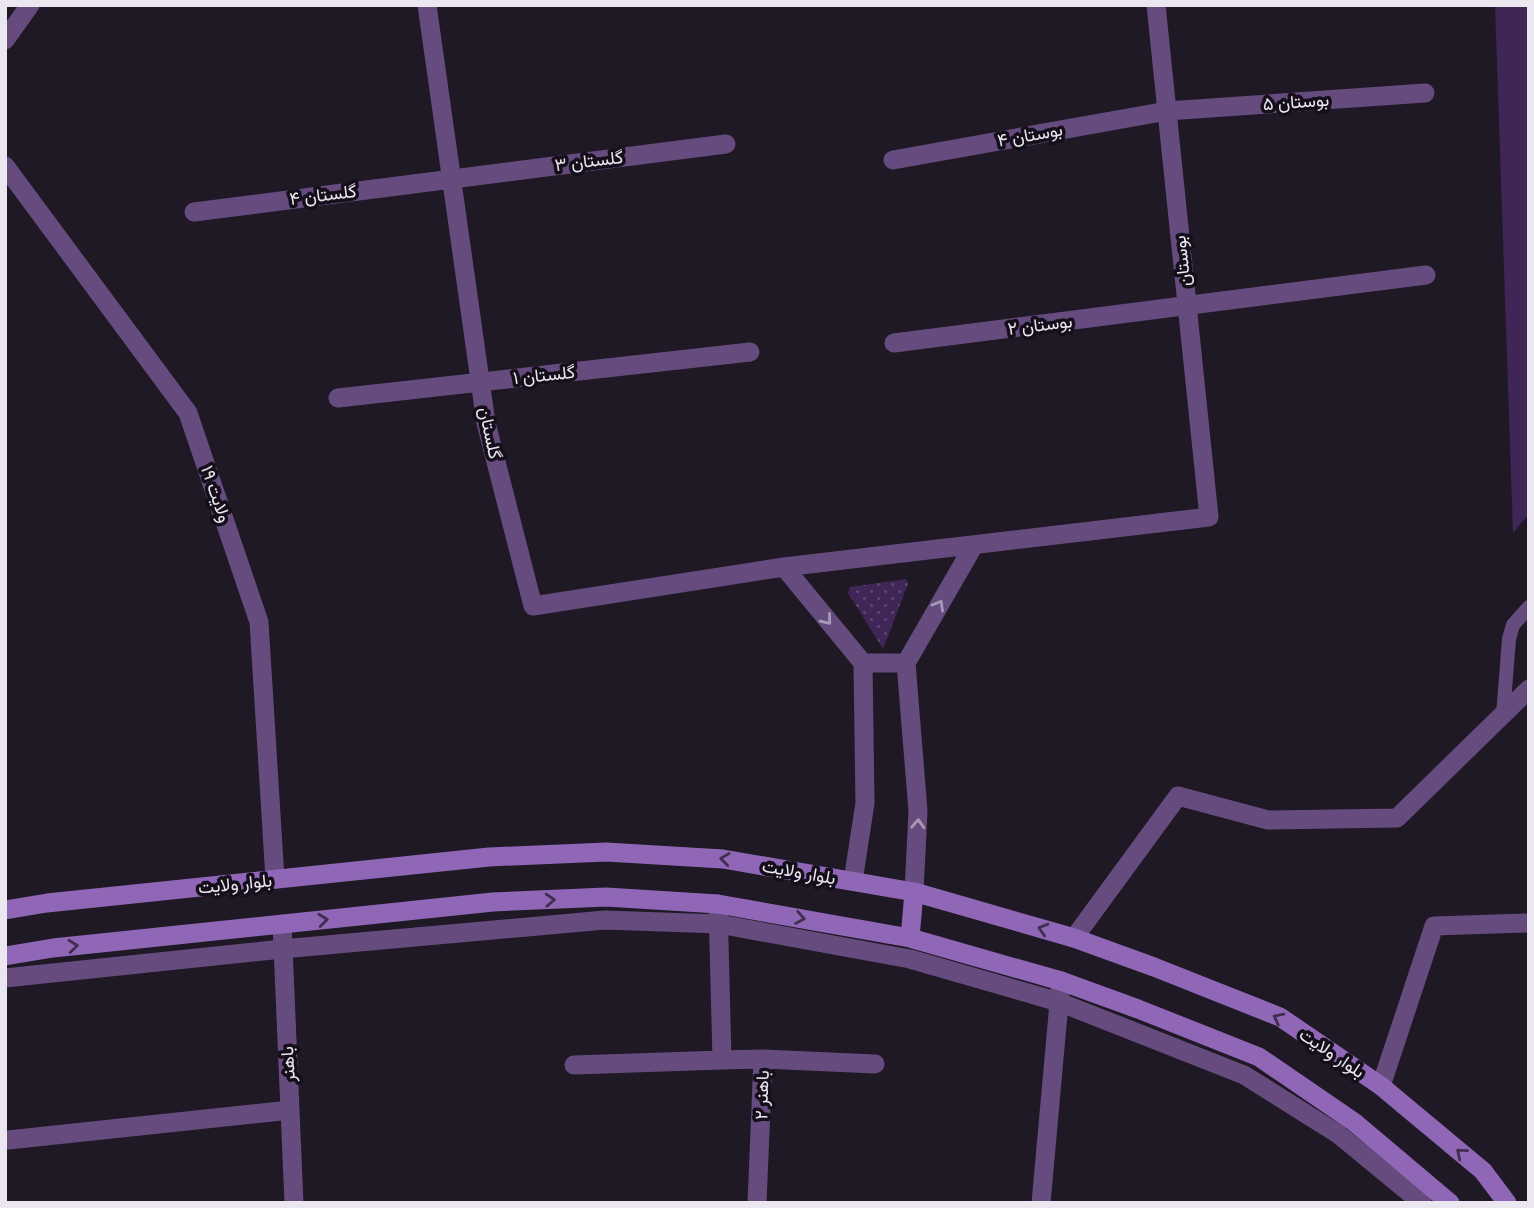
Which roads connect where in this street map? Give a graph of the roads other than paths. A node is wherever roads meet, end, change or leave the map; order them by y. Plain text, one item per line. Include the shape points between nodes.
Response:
1 (30, 5) edge
2 (426, 5) edge
3 (1156, 5) edge
4 (5, 40) edge
5 (1425, 93) dead end
6 (1167, 111) junction
7 (726, 144) dead end
8 (893, 160) dead end
9 (5, 166) edge
10 (451, 179) junction
11 (194, 212) dead end
12 (1426, 275) dead end
13 (1186, 307) junction
14 (894, 343) dead end
15 (750, 352) dead end
16 (480, 382) junction
17 (338, 398) dead end
18 (974, 545) junction
19 (784, 567) junction
20 (1529, 607) edge
21 (863, 663) junction
22 (906, 663) junction
23 (1529, 689) edge
24 (1503, 715) junction
25 (275, 879) junction
26 (853, 881) junction
27 (914, 892) junction
28 (718, 904) junction
29 (5, 910) edge
30 (1529, 923) edge
31 (282, 924) junction
32 (719, 924) junction
33 (910, 938) junction
34 (1074, 938) junction
35 (282, 949) junction
36 (5, 956) edge
37 (5, 978) edge
38 (1061, 981) junction
39 (1059, 1002) junction
40 (763, 1059) junction
41 (722, 1060) junction
42 (875, 1064) dead end
43 (574, 1065) dead end
44 (1381, 1086) junction
45 (290, 1110) junction
46 (8, 1140) dead end
47 (294, 1203) edge
48 (757, 1203) edge
49 (1041, 1203) edge
50 (1422, 1203) edge
51 (1450, 1203) edge
52 (1507, 1203) edge

1 - 4 street
2 - 10 street, گلستان
3 - 6 street, بوستان
5 - 6 street, بوستان ۵
6 - 8 street, بوستان ۴
6 - 13 street, بوستان
7 - 10 street, گلستان ۳
9 - 25 street, ولایت ۱۹ via 188,413 259,622
10 - 11 street, گلستان ۴
10 - 16 street, گلستان
12 - 13 street, بوستان ۲
13 - 14 street, بوستان ۲
13 - 18 street, بوستان via 1209,517
15 - 16 street, گلستان ۱
16 - 17 street, گلستان ۱
16 - 19 street, گلستان via 486,423 533,606
18 - 19 street
22 -> 18 street
19 -> 21 street
20 - 24 lane via 1513,625 1509,639
21 - 22 street
21 - 26 street via 865,803
27 -> 22 street via 919,811
23 - 24 street
24 - 34 street via 1397,818 1268,820 1178,796
26 -> 25 main road, بلوار ولایت via 723,859 606,852 489,857
25 - 29 main road, بلوار ولایت
26 - 27 main road, بلوار ولایت
27 - 33 main road
34 -> 27 main road, بلوار ولایت
31 -> 28 main road via 606,897
28 - 32 street
28 -> 33 main road
30 - 44 street via 1434,926
31 - 35 street, باهنر
36 -> 31 main road
32 - 35 street via 604,920
32 - 39 street via 910,959
32 - 41 street
33 - 38 main road
44 -> 34 main road, بلوار ولایت via 1280,1017
35 - 37 street
35 - 45 street, باهنر
38 - 39 street
38 - 51 main road via 1259,1058 1354,1122
39 - 49 street
39 - 50 street via 1244,1075 1338,1134
40 - 41 street, باهنر ۲
40 - 42 street
40 - 48 street, باهنر ۲
41 - 43 street, باهنر ۲
52 -> 44 main road, بلوار ولایت via 1483,1171
45 - 46 street
45 - 47 street, باهنر

